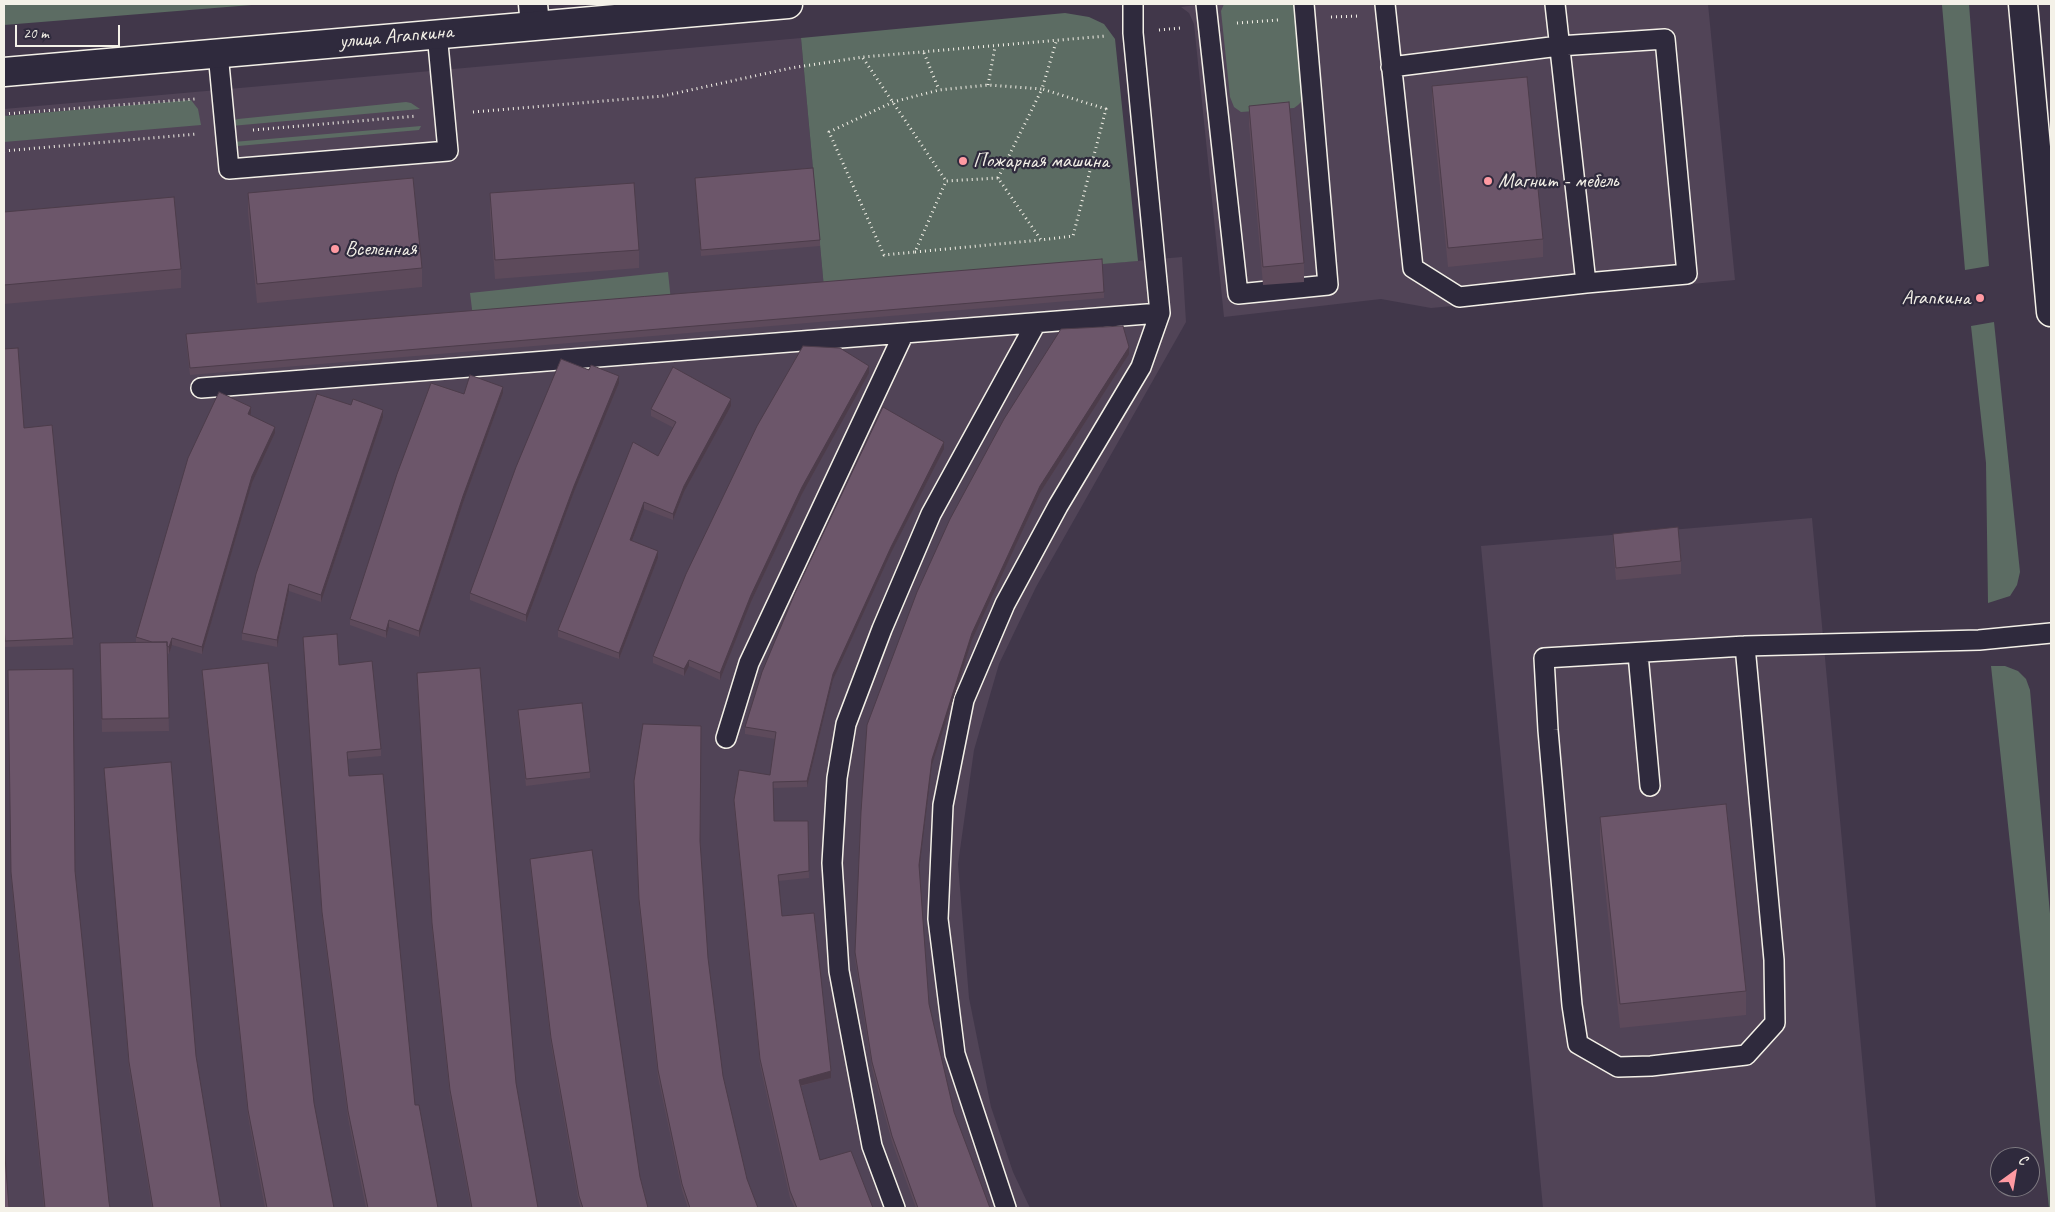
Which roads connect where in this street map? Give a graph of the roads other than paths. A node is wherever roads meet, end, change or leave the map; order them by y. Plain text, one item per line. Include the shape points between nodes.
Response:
1 (788, 4) edge
2 (1133, 4) edge
3 (1206, 4) edge
4 (1555, 4) edge
5 (2023, 4) edge
6 (1385, 8) edge
7 (1305, 11) edge
8 (534, 14) edge
9 (437, 33) junction
10 (1559, 46) junction
11 (218, 53) junction
12 (1391, 67) junction
13 (4, 72) edge
14 (1586, 283) junction
15 (2051, 312) edge
16 (1160, 313) junction
17 (1036, 323) junction
18 (904, 333) junction
19 (201, 388) dead end
20 (2051, 632) edge
21 (1745, 646) junction
22 (1638, 654) junction
23 (726, 738) dead end
24 (1650, 786) dead end
25 (894, 1208) edge
26 (1006, 1208) edge

1 - 8 main road, улица Агапкина
2 - 16 lane via 1133,33
3 - 7 lane via 1238,294 1328,285
4 - 10 lane
5 - 15 main road
6 - 12 lane
8 - 9 main road, улица Агапкина
9 - 11 main road, улица Агапкина
9 - 11 lane via 448,151 229,169
10 - 12 lane
10 - 14 lane
10 - 14 lane via 1666,39 1687,274
11 - 13 main road, улица Агапкина
12 - 14 lane via 1413,268 1459,297
16 - 17 lane
16 - 26 lane via 1141,367 1004,604 964,700 942,805 938,919 956,1054
17 - 18 lane
17 - 25 lane via 931,514 846,724 837,778 832,863 839,971 872,1146
18 - 19 lane
18 - 23 lane via 749,663
20 - 21 lane via 1979,640
21 - 22 lane
21 - 22 lane via 1774,960 1775,1023 1746,1055 1618,1068 1578,1044 1572,1005 1544,658
22 - 24 lane

